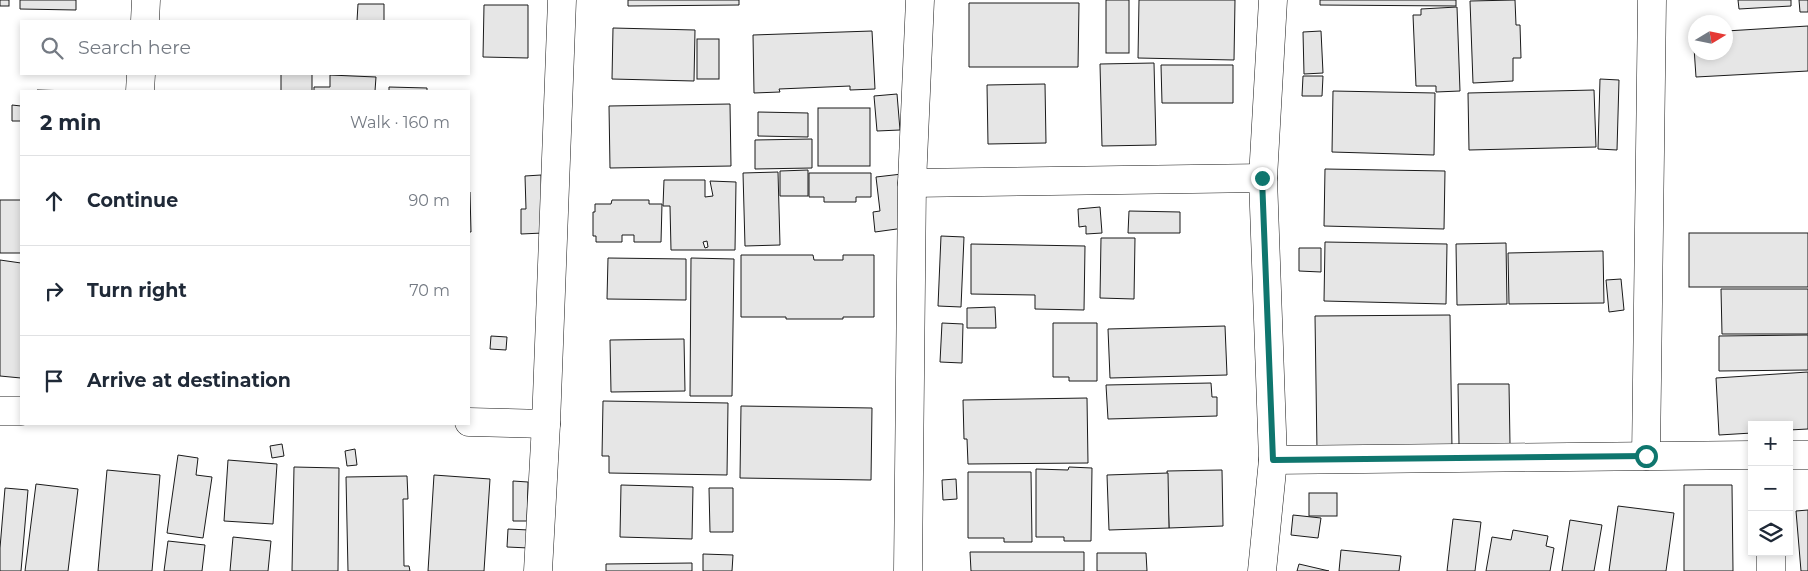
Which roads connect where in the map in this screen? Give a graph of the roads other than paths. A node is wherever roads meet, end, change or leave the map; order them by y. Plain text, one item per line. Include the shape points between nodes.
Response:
1 (146, 0) edge
2 (562, 0) edge
3 (920, 0) edge
4 (1273, 0) edge
5 (1652, 0) edge
6 (145, 20) edge
7 (142, 75) edge
8 (140, 90) edge
9 (1262, 178) junction
10 (912, 182) junction
11 (0, 410) edge
12 (20, 411) edge
13 (470, 422) edge
14 (546, 424) junction
15 (1748, 455) edge
16 (1793, 455) edge
17 (1808, 455) edge
18 (1646, 456) junction
19 (1273, 460) junction
20 (1771, 556) edge
21 (538, 571) edge
22 (908, 571) edge
23 (1262, 571) edge
24 (1771, 571) edge

1 - 6 street
2 - 14 street
3 - 10 street
4 - 9 street
5 - 18 street
7 - 8 street
9 - 10 street
9 - 19 street
10 - 22 street
11 - 12 street
13 - 14 street
14 - 21 street
15 - 18 street
16 - 17 street
18 - 19 street
19 - 23 street
20 - 24 street

